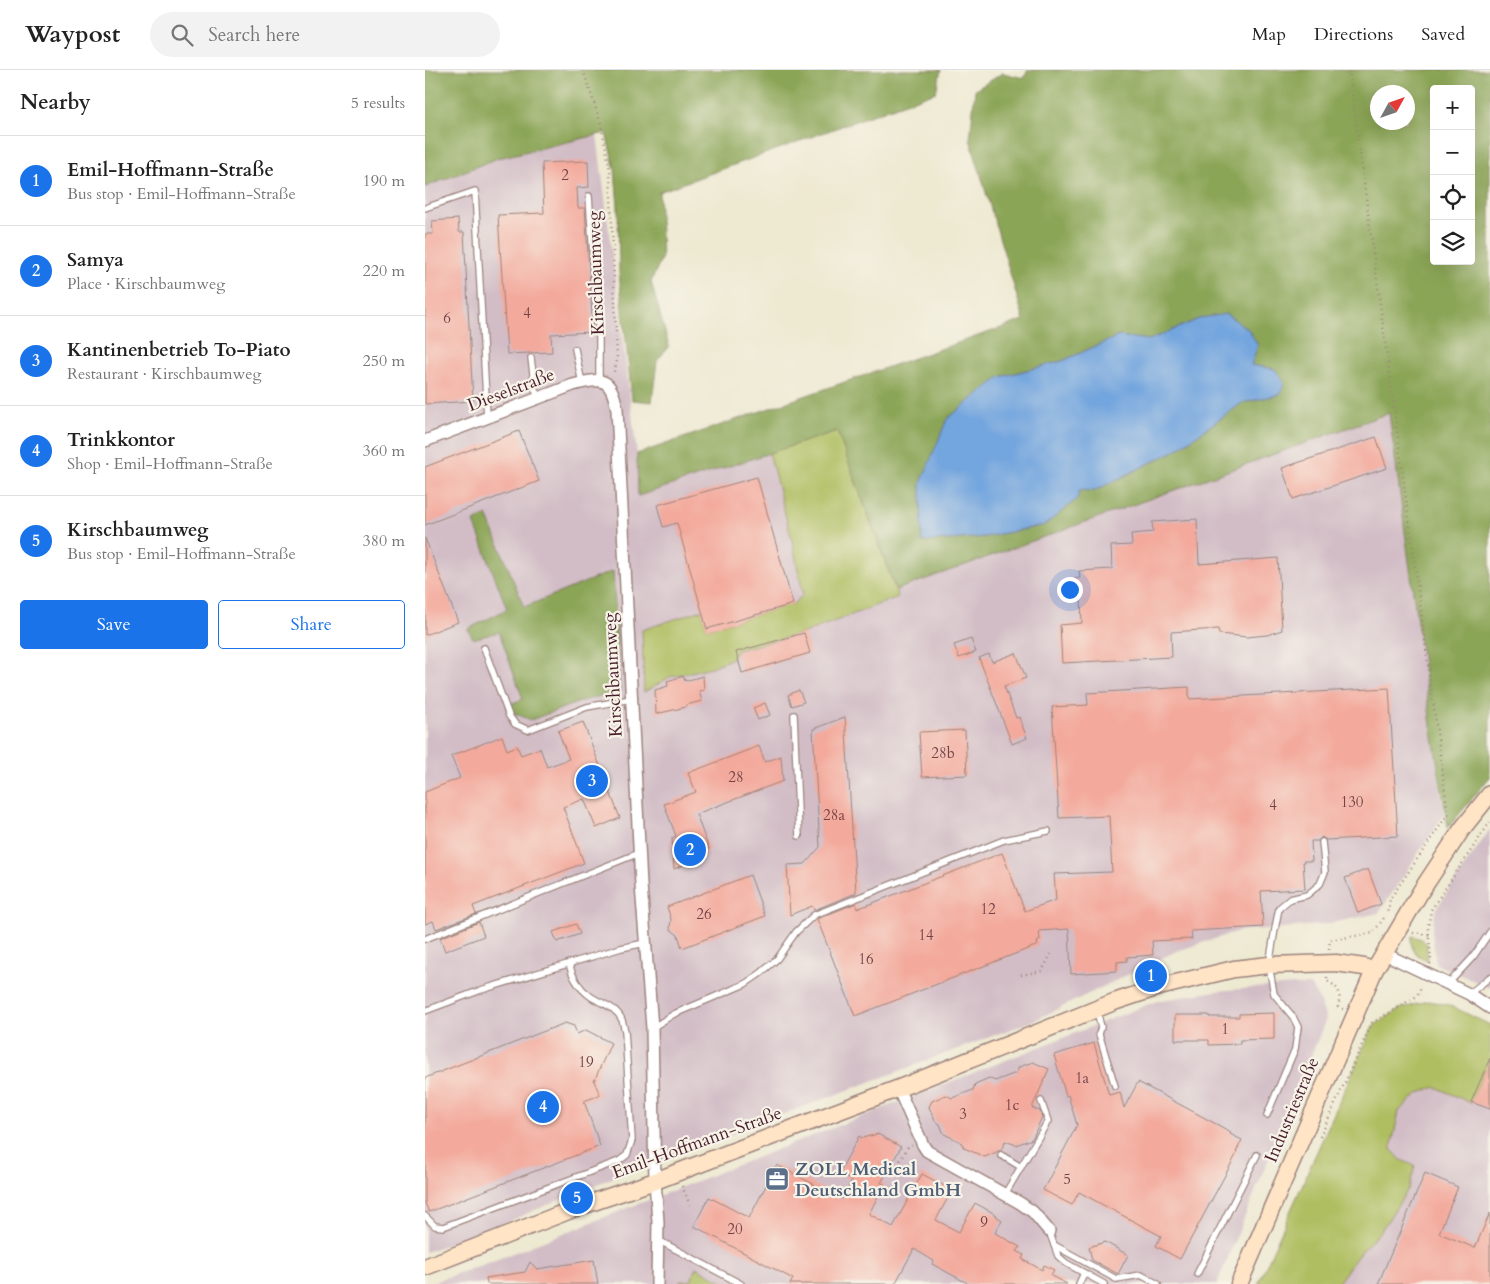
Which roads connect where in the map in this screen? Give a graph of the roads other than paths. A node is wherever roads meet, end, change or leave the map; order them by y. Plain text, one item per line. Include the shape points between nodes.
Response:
1 (589, 196) dead end
2 (425, 208) edge
3 (575, 349) dead end
4 (531, 358) dead end
5 (582, 382) junction
6 (604, 383) junction
7 (539, 398) junction
8 (487, 418) junction
9 (425, 441) edge
10 (484, 648) dead end
11 (631, 699) junction
12 (795, 715) dead end
13 (1490, 794) edge
14 (1048, 832) dead end
15 (799, 836) dead end
16 (1322, 842) dead end
17 (639, 854) junction
18 (1490, 932) edge
19 (425, 939) edge
20 (645, 943) junction
21 (1383, 953) junction
22 (569, 963) junction
23 (1269, 964) junction
24 (1373, 971) junction
25 (1490, 977) edge
26 (1448, 984) junction
27 (1469, 994) junction
28 (1490, 1008) edge
29 (1096, 1009) junction
30 (425, 1011) edge
31 (652, 1028) junction
32 (1115, 1086) dead end
33 (899, 1088) junction
34 (1041, 1101) dead end
35 (1267, 1115) dead end
36 (1001, 1155) dead end
37 (1257, 1155) dead end
38 (1021, 1168) junction
39 (655, 1181) junction
40 (1005, 1194) junction
41 (425, 1216) edge
42 (1049, 1231) joint
43 (657, 1240) junction
44 (1054, 1245) junction
45 (425, 1267) edge
46 (1084, 1273) junction
47 (1197, 1274) dead end
48 (657, 1284) edge
49 (741, 1284) edge
50 (1079, 1284) edge
51 (1104, 1284) edge
52 (1158, 1284) edge
53 (1239, 1284) edge

1 - 6 lane
2 - 8 lane via 475,191
3 - 5 lane
4 - 7 lane
5 - 6 street, Dieselstraße
5 - 7 street, Dieselstraße
6 - 11 street, Kirschbaumweg via 614,394 617,409
7 - 8 street, Dieselstraße
8 - 9 street, Dieselstraße
10 - 11 lane via 509,716 515,724 528,730 587,707
11 - 17 street, Kirschbaumweg
12 - 15 lane
13 - 21 street, Industriestraße via 1462,829
14 - 31 lane via 1004,840 814,915 761,973 745,984 675,1014
16 - 23 lane via 1325,872 1320,884 1307,895 1290,899 1279,908
17 - 19 lane
17 - 20 street, Kirschbaumweg
18 - 26 lane via 1473,958
20 - 22 lane
20 - 31 street, Kirschbaumweg
21 - 24 street, Industriestraße
21 - 26 street
22 - 30 lane
22 - 41 lane via 571,975 581,987 591,997 616,1011 622,1020 632,1140 627,1156 443,1227 435,1226
23 - 24 street, Emil-Hoffmann-Straße via 1329,962
23 - 29 street, Emil-Hoffmann-Straße via 1188,979
23 - 35 lane via 1274,994 1298,1027 1295,1049
24 - 53 street, Industriestraße
25 - 27 lane
26 - 27 street
27 - 28 street
29 - 32 lane via 1101,1027 1099,1034
29 - 33 street, Emil-Hoffmann-Straße
31 - 39 street, Kirschbaumweg
33 - 39 street, Emil-Hoffmann-Straße
33 - 40 street via 921,1141 930,1153
34 - 38 lane via 1048,1121
36 - 38 lane
37 - 47 lane
38 - 40 lane
39 - 43 street, Kirschbaumweg
39 - 45 street, Emil-Hoffmann-Straße
40 - 42 street via 1033,1212
42 - 44 lane
43 - 48 street, Kirschbaumweg
43 - 49 lane
44 - 46 lane via 1058,1256
44 - 52 lane via 1115,1279 1141,1275
46 - 50 lane
46 - 51 lane

